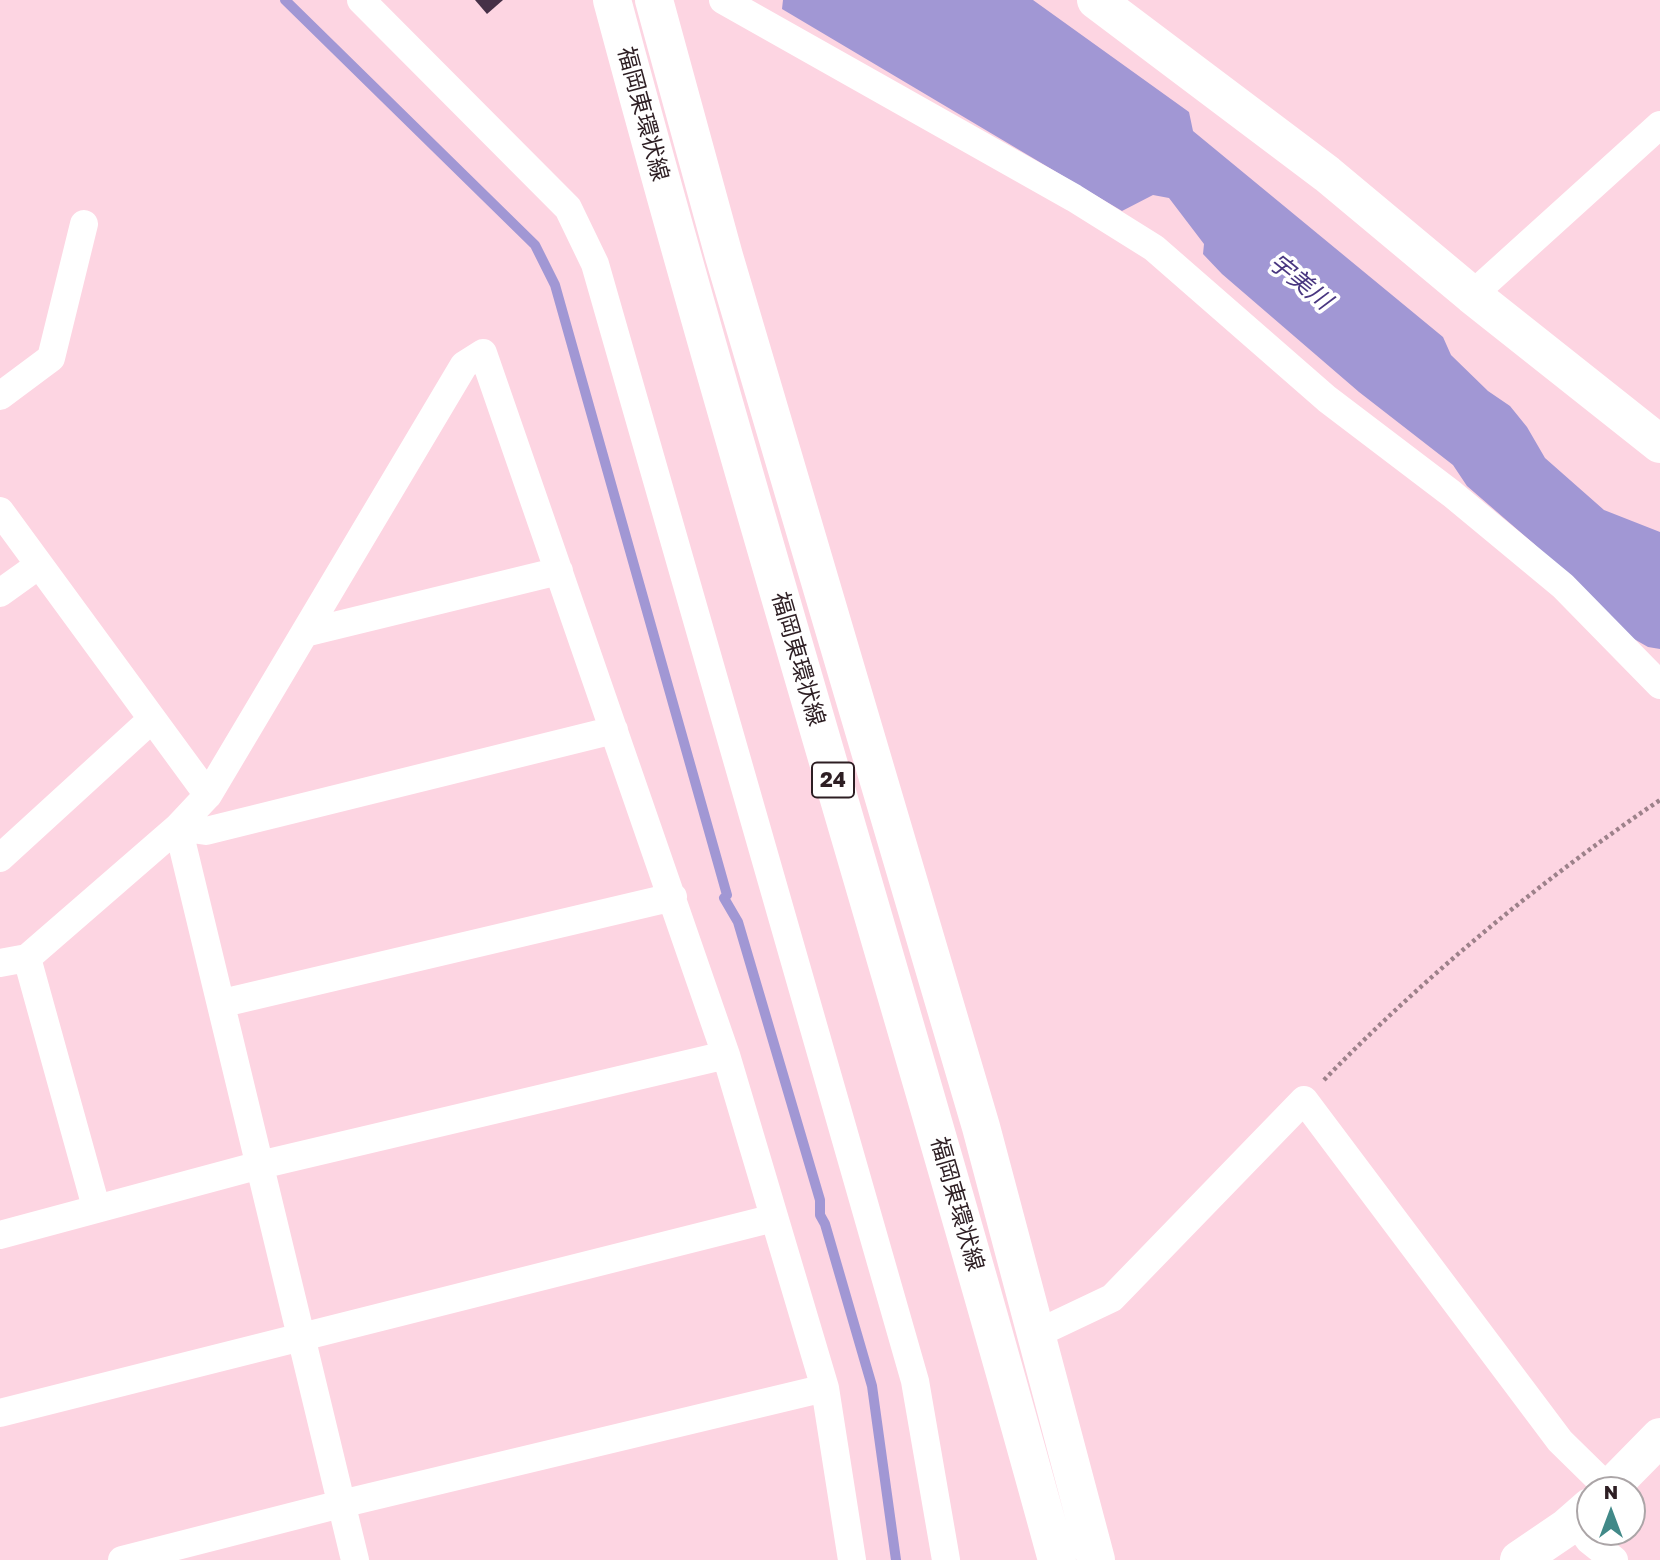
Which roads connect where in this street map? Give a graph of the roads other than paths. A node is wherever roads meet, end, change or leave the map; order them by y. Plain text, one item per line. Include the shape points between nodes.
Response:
1 (361, 0) edge
2 (612, 0) edge
3 (654, 0) edge
4 (723, 0) edge
5 (1096, 0) edge
6 (1660, 125) edge
7 (84, 224) dead end
8 (1472, 295) junction
9 (0, 396) edge
10 (1660, 444) edge
11 (0, 511) edge
12 (39, 565) junction
13 (559, 571) junction
14 (0, 593) edge
15 (304, 633) junction
16 (1660, 685) edge
17 (152, 719) junction
18 (614, 730) junction
19 (208, 795) junction
20 (178, 827) junction
21 (0, 858) edge
22 (673, 897) junction
23 (13, 961) edge
24 (223, 1003) junction
25 (726, 1055) junction
26 (260, 1166) junction
27 (96, 1207) junction
28 (774, 1217) junction
29 (0, 1234) edge
30 (1034, 1335) junction
31 (301, 1336) junction
32 (825, 1388) junction
33 (0, 1413) edge
34 (1660, 1437) edge
35 (1594, 1476) edge
36 (1622, 1476) edge
37 (341, 1504) junction
38 (1576, 1519) edge
39 (1596, 1546) edge
40 (122, 1560) edge
41 (355, 1560) edge
42 (852, 1560) edge
43 (946, 1560) edge
44 (1057, 1560) edge
45 (1096, 1560) edge
46 (1518, 1560) edge
47 (1614, 1560) edge

1 - 43 street via 568,208 595,264 915,1381
2 - 44 main road, 福岡東環状線 / 24
3 - 30 main road, 福岡東環状線 / 24 via 724,256 981,1127
4 - 16 street via 1154,248 1326,399 1563,586
5 - 8 main road via 1327,174
6 - 8 street
7 - 9 street via 51,358
8 - 10 main road
11 - 12 street
12 - 14 street
12 - 17 street
13 - 15 street
13 - 15 street via 483,353 464,365
13 - 18 street
15 - 19 street
17 - 19 street
17 - 21 street
18 - 20 street via 206,831
18 - 22 street
19 - 20 street
20 - 23 street
20 - 24 street
22 - 24 street
22 - 25 street
23 - 27 street
24 - 26 street
25 - 26 street
25 - 28 street
26 - 27 street
26 - 31 street
27 - 29 street
28 - 31 street
28 - 32 street
30 - 35 street via 1112,1298 1304,1100 1560,1441
30 - 45 main road, 福岡東環状線 / 24
31 - 33 street
31 - 37 street
32 - 37 street
32 - 42 street
34 - 36 main road
37 - 40 street
37 - 41 street
38 - 46 main road
39 - 47 street

